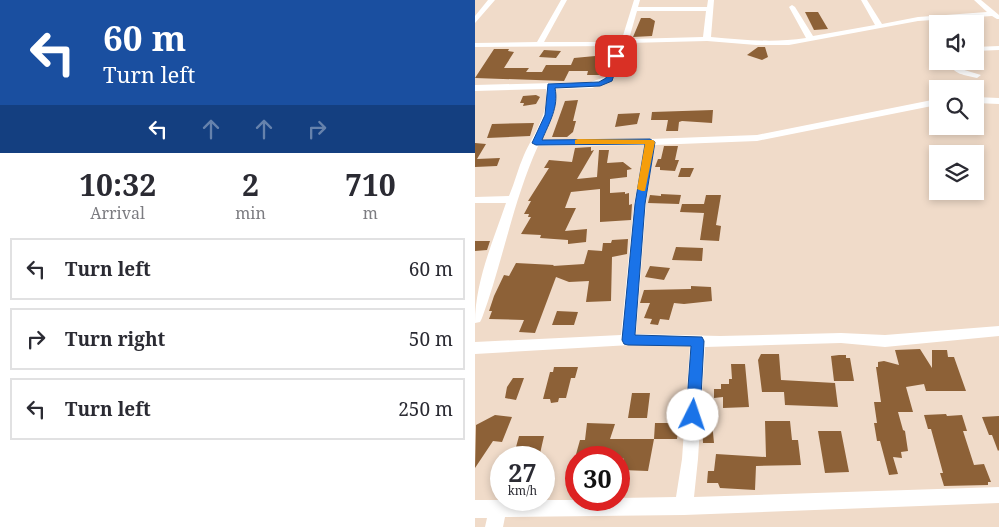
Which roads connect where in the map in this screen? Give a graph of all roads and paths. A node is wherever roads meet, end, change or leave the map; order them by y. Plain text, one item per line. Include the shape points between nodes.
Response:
1 (492, 0) edge
2 (564, 0) edge
3 (637, 0) edge
4 (711, 0) edge
5 (863, 0) edge
6 (977, 0) edge
7 (792, 7) dead end
8 (633, 9) junction
9 (709, 9) junction
10 (996, 16) edge
11 (929, 18) edge
12 (984, 19) edge
13 (475, 21) edge
14 (880, 26) junction
15 (999, 26) edge
16 (810, 38) junction
17 (707, 39) junction
18 (624, 43) junction
19 (475, 45) edge
20 (539, 45) junction
21 (999, 48) edge
22 (984, 49) edge
23 (957, 70) edge
24 (977, 75) dead end
25 (551, 86) junction
26 (475, 88) edge
27 (984, 100) edge
28 (999, 101) edge
29 (929, 104) edge
30 (650, 142) junction
31 (536, 143) junction
32 (513, 199) junction
33 (475, 200) edge
34 (481, 289) edge
35 (475, 318) edge
36 (999, 331) edge
37 (628, 340) junction
38 (698, 341) junction
39 (475, 348) edge
40 (999, 496) edge
41 (684, 506) junction
42 (475, 509) edge
43 (496, 518) edge

1 - 13 street
2 - 20 street
3 - 8 street
4 - 9 street
5 - 14 street
6 - 10 street
7 - 16 street
8 - 9 street
8 - 18 street
9 - 17 street
11 - 14 street
12 - 15 street
14 - 16 street
16 - 17 street via 773,43
17 - 18 street
18 - 20 street
18 - 25 street via 609,79 592,85
19 - 20 street
21 - 22 street
23 - 24 street
25 - 26 street
25 - 31 street via 549,115
27 - 28 street
29 - 30 street via 757,138
30 - 31 street
30 - 37 street via 640,204
31 - 32 street
32 - 33 street
32 - 34 street
34 - 35 street
36 - 38 street via 885,341 841,338
37 - 38 street
37 - 39 street
38 - 41 street
40 - 41 street
41 - 43 street
42 - 43 street

